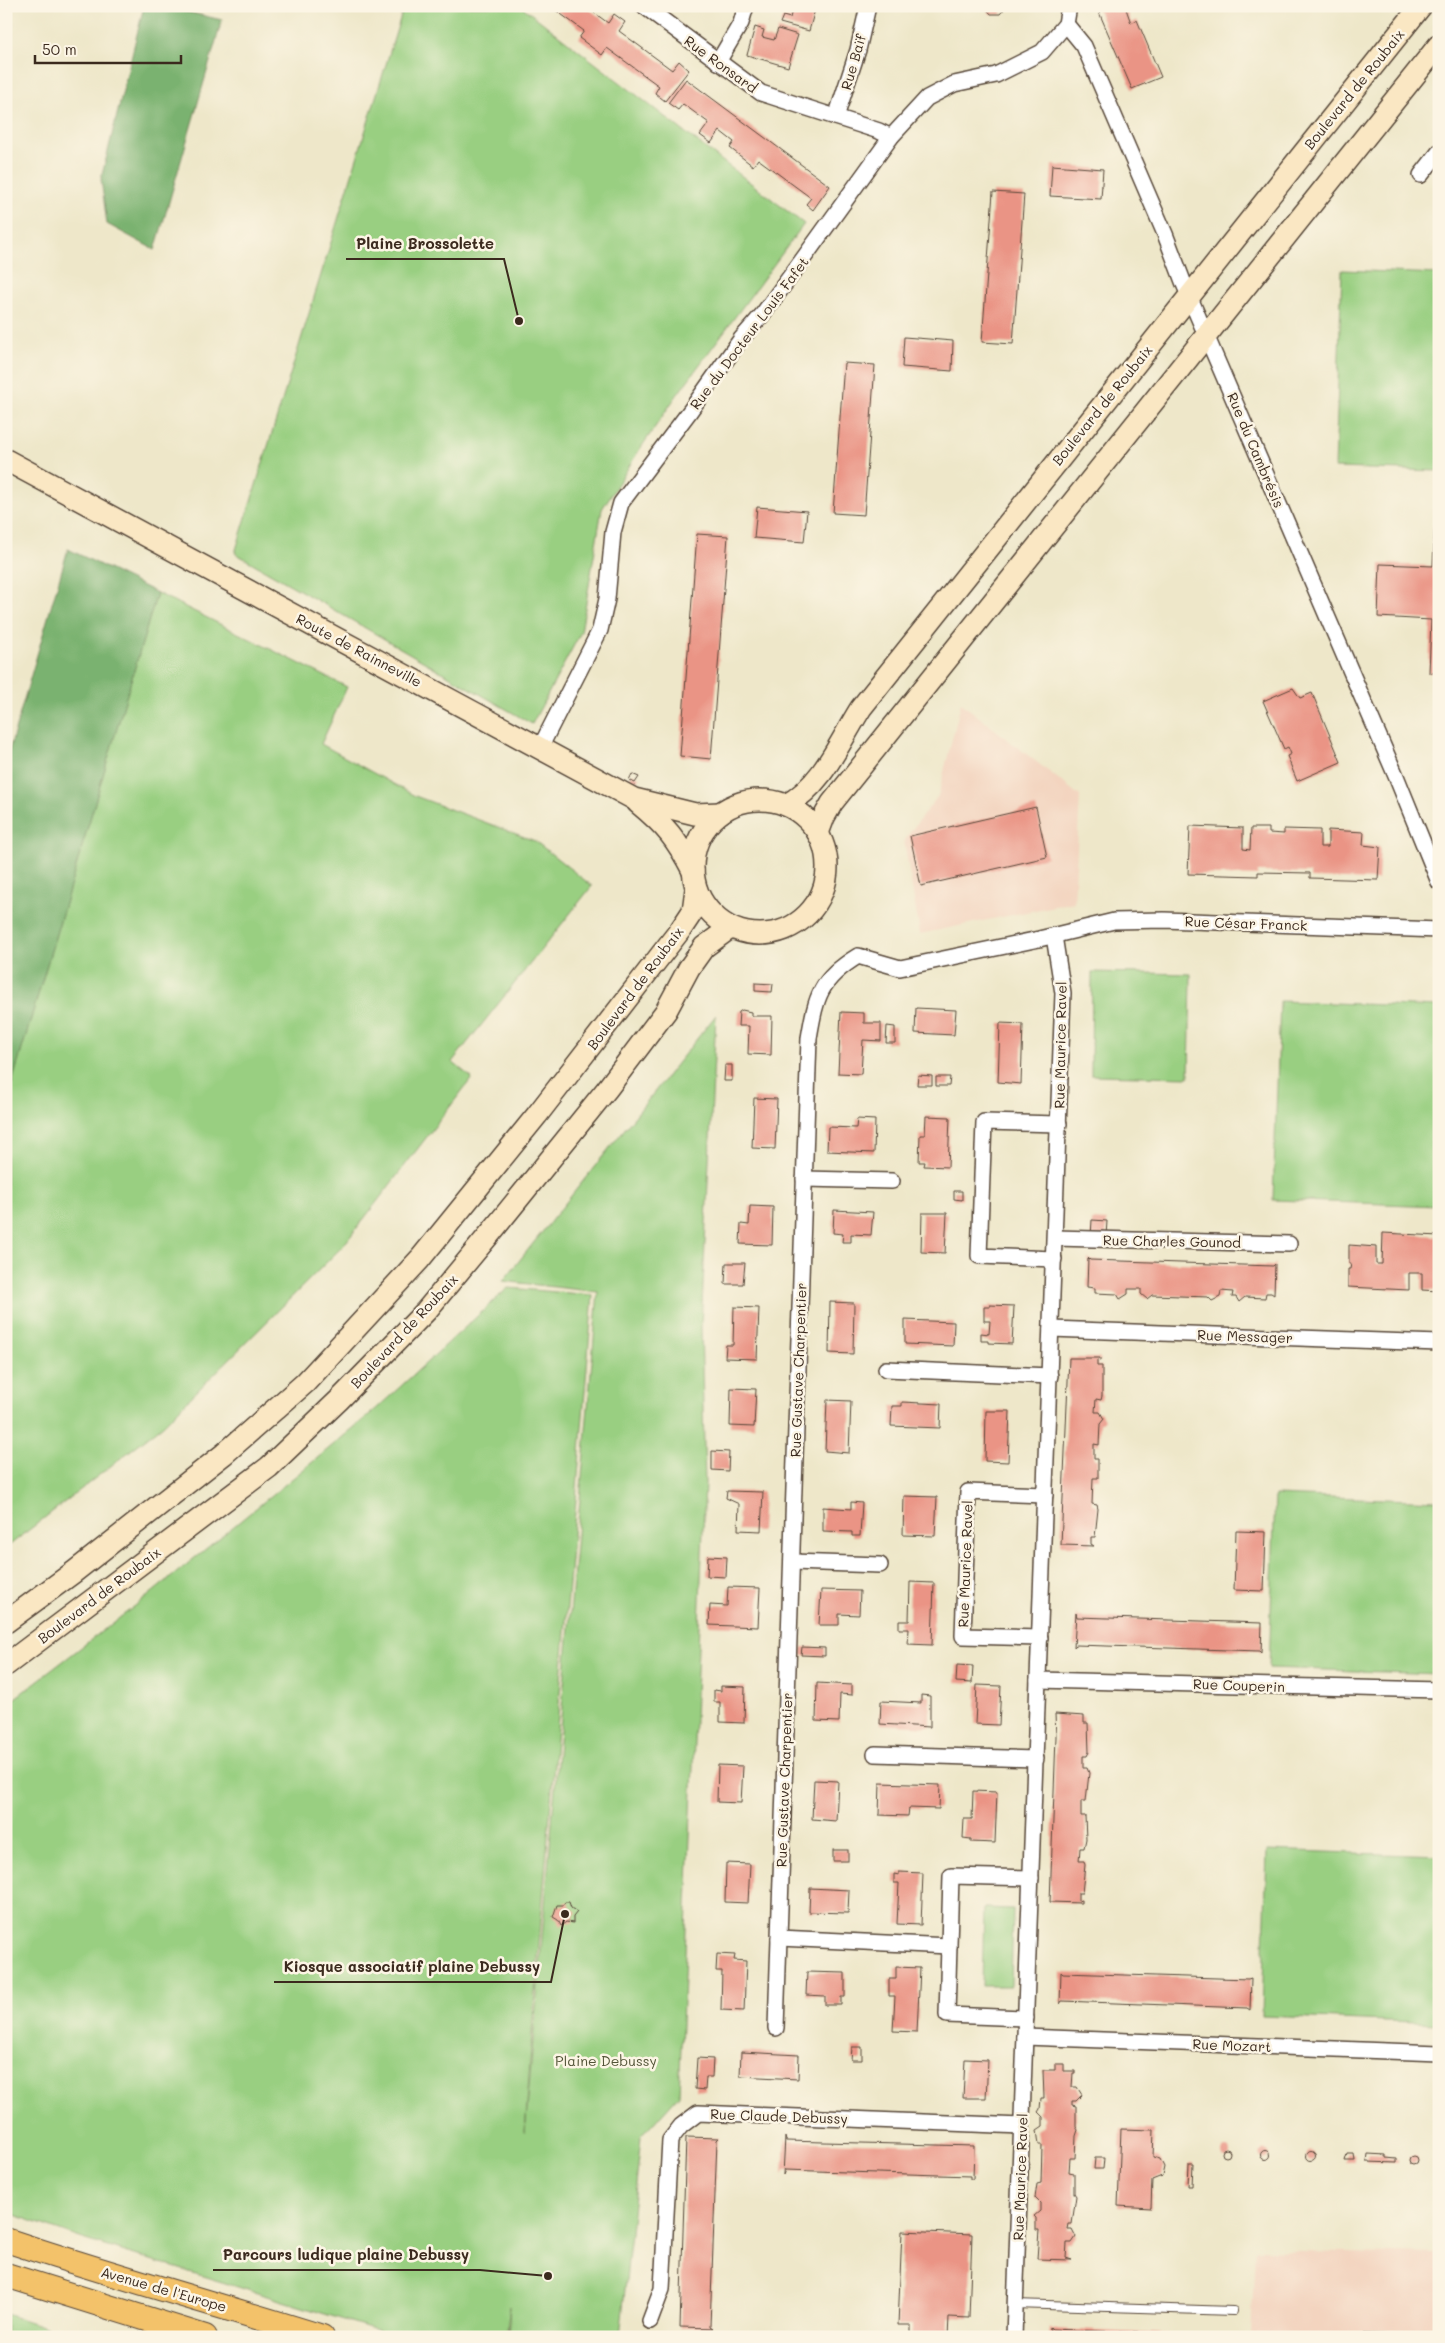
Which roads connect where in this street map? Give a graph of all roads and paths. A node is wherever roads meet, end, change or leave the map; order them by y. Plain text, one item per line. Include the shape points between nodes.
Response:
1 (644, 6) edge
2 (746, 6) edge
3 (868, 6) edge
4 (1069, 6) edge
5 (1421, 6) edge
6 (1066, 24) junction
7 (1439, 46) edge
8 (718, 62) junction
9 (836, 117) junction
10 (891, 137) junction
11 (1439, 152) edge
12 (1421, 175) dead end
13 (1190, 295) junction
14 (1207, 334) junction
15 (6, 460) edge
16 (540, 748) junction
17 (634, 799) junction
18 (786, 805) junction
19 (720, 813) junction
20 (818, 833) junction
21 (694, 880) junction
22 (1439, 882) edge
23 (730, 928) junction
24 (1439, 930) edge
25 (1054, 936) junction
26 (1059, 1124) junction
27 (804, 1178) junction
28 (892, 1181) dead end
29 (1055, 1238) junction
30 (1289, 1244) dead end
31 (1054, 1259) junction
32 (1051, 1328) junction
33 (1439, 1343) edge
34 (886, 1369) dead end
35 (1050, 1376) junction
36 (1045, 1495) junction
37 (792, 1562) junction
38 (880, 1566) dead end
39 (6, 1622) edge
40 (1040, 1638) junction
41 (6, 1666) edge
42 (1038, 1680) junction
43 (1439, 1690) edge
44 (875, 1754) dead end
45 (1036, 1759) junction
46 (1031, 1878) junction
47 (779, 1938) junction
48 (949, 1946) junction
49 (1026, 2018) junction
50 (776, 2028) dead end
51 (1025, 2036) junction
52 (1439, 2053) edge
53 (1022, 2126) junction
54 (6, 2240) edge
55 (6, 2275) edge
56 (1015, 2304) junction
57 (1233, 2311) dead end
58 (650, 2321) dead end
59 (205, 2337) edge
60 (322, 2337) edge
61 (1014, 2337) edge

1 - 8 street, Rue Ronsard
2 - 8 street
3 - 9 street, Rue Baïf via 858,50
4 - 6 street
5 - 13 main road, Boulevard de Roubaix
6 - 10 street, Rue du Docteur Louis Fafet via 1042,52 996,75 954,84 927,98
6 - 13 street, Rue du Cambrésis via 1084,46
7 - 14 main road
8 - 9 street, Rue Ronsard via 761,93
9 - 10 street, Rue Ronsard
10 - 16 street, Rue du Docteur Louis Fafet via 621,503 612,532 607,599 600,630
11 - 12 street
13 - 14 street, Rue du Cambrésis
13 - 18 main road, Boulevard de Roubaix via 861,708 814,784
14 - 20 main road via 832,803
14 - 22 street, Rue du Cambrésis
15 - 16 main road, Route de Rainneville
16 - 17 main road, Route de Rainneville
17 - 19 main road, Route de Rainneville via 695,814
17 - 21 main road via 677,841
18 - 19 main road via 773,800 752,800
18 - 20 main road via 810,821
19 - 21 main road via 699,839 694,855
20 - 23 main road via 826,851 828,870 815,906 786,930 748,934
21 - 23 main road via 704,905
21 - 39 main road, Boulevard de Roubaix via 693,911 681,929 420,1259 305,1383 224,1454
23 - 41 main road, Boulevard de Roubaix via 704,947 666,1011 607,1090 438,1296 340,1400 269,1467
24 - 25 street, Rue César Franck via 1174,920 1114,921
25 - 26 street, Rue Maurice Ravel via 1063,993
25 - 27 street, Rue Gustave Charpentier via 900,968 858,956 837,969 819,992 808,1038
26 - 29 street, Rue Maurice Ravel
26 - 31 street, Rue Maurice Ravel via 984,1122 980,1227 979,1256
27 - 28 street
27 - 37 street, Rue Gustave Charpentier
29 - 30 street, Rue Charles Gounod
29 - 31 street, Rue Maurice Ravel
31 - 32 street, Rue Maurice Ravel
32 - 33 street, Rue Messager
32 - 35 street, Rue Maurice Ravel
34 - 35 street
35 - 36 street, Rue Maurice Ravel
36 - 40 street, Rue Maurice Ravel
36 - 40 street, Rue Maurice Ravel via 968,1492 962,1636
37 - 38 street
37 - 47 street, Rue Gustave Charpentier
40 - 42 street, Rue Maurice Ravel
42 - 43 street, Rue Couperin
42 - 45 street, Rue Maurice Ravel
44 - 45 street
45 - 46 street, Rue Maurice Ravel
46 - 48 street via 951,1876
46 - 49 street, Rue Maurice Ravel
47 - 48 street
47 - 50 street, Rue Gustave Charpentier
48 - 49 street via 947,2015
49 - 51 street, Rue Maurice Ravel
51 - 52 street, Rue Mozart
51 - 53 street, Rue Maurice Ravel
53 - 56 street, Rue Maurice Ravel
53 - 58 street, Rue Claude Debussy via 698,2113 670,2140 662,2289
54 - 60 main road, Avenue de l'Europe
55 - 59 main road
56 - 57 lane
56 - 61 street, Rue Maurice Ravel

